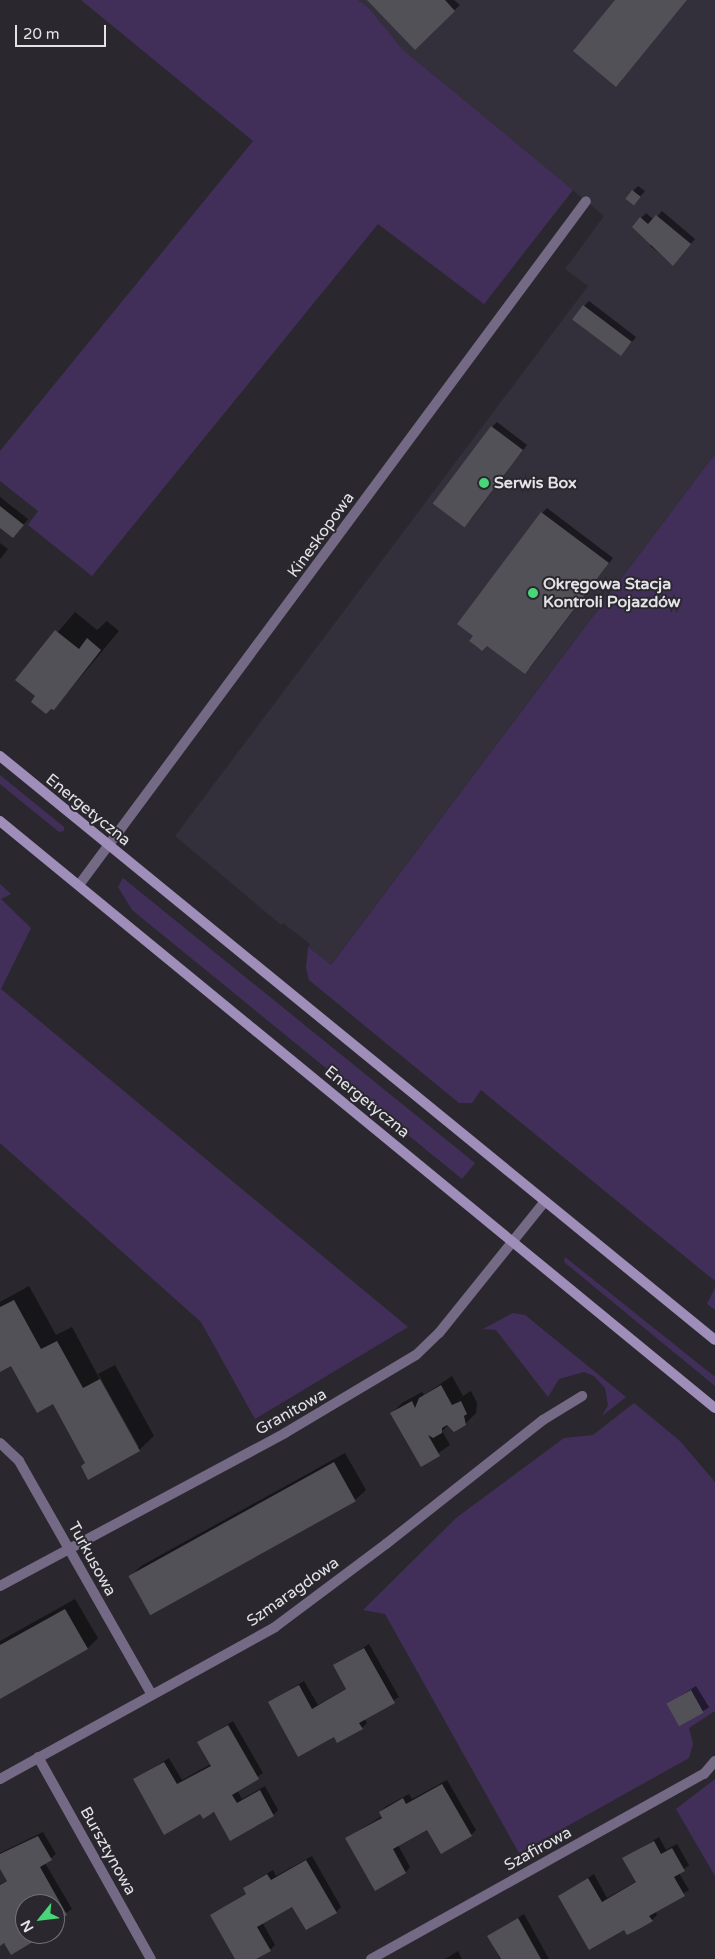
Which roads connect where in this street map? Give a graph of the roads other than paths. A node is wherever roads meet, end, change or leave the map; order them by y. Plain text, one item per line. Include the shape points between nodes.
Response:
1 (586, 201) dead end
2 (0, 756) edge
3 (0, 821) edge
4 (109, 847) junction
5 (79, 885) junction
6 (545, 1201) junction
7 (513, 1241) junction
8 (715, 1340) edge
9 (582, 1396) dead end
10 (715, 1408) edge
11 (0, 1443) edge
12 (69, 1549) junction
13 (0, 1586) edge
14 (152, 1695) junction
15 (38, 1758) junction
16 (715, 1760) edge
17 (0, 1779) edge
18 (152, 1959) edge
19 (371, 1959) edge

1 - 4 street, Kineskopowa
2 - 4 street, Energetyczna
3 - 5 street, Energetyczna
4 - 5 street, Kineskopowa
4 - 6 street, Energetyczna
5 - 7 street, Energetyczna
6 - 7 street, Granitowa
6 - 8 street, Energetyczna
7 - 10 street, Energetyczna
7 - 12 street, Granitowa via 439,1333 416,1355 285,1433
9 - 14 street, Szmaragdowa via 544,1420 275,1626
11 - 12 street, Turkusowa via 19,1461
12 - 13 street, Granitowa
12 - 14 street, Turkusowa
14 - 15 street, Szmaragdowa
15 - 17 street, Szmaragdowa
15 - 18 street, Bursztynowa
16 - 19 street, Szafirowa via 704,1774

